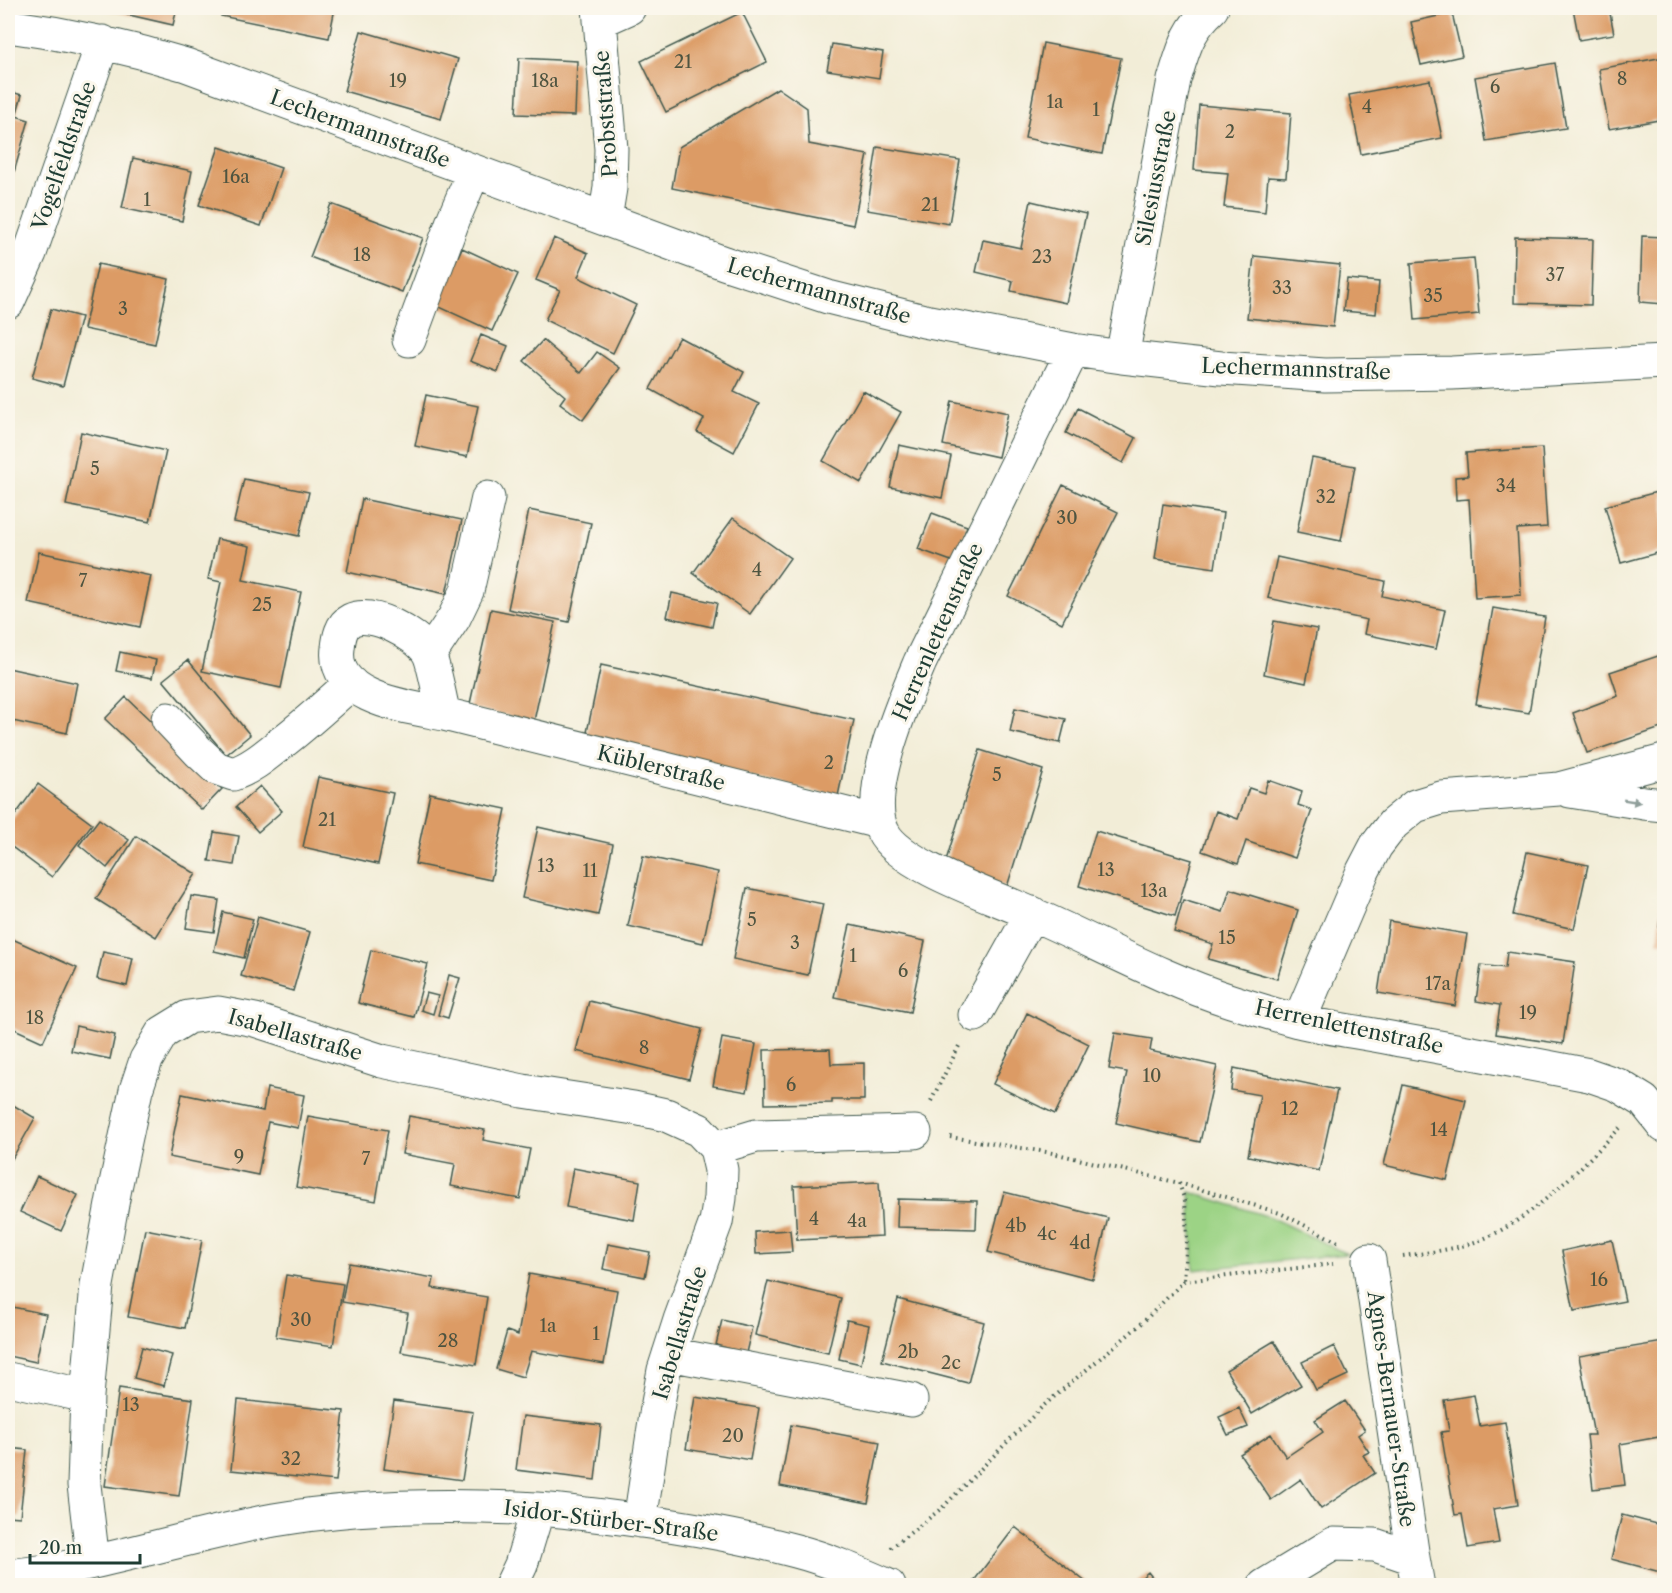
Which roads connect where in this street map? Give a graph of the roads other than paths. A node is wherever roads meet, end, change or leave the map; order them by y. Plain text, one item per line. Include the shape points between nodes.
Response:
1 (629, 8) edge
2 (1212, 8) edge
3 (599, 14) edge
4 (8, 27) edge
5 (103, 42) junction
6 (474, 171) junction
7 (605, 219) junction
8 (8, 302) edge
9 (409, 340) dead end
10 (1074, 350) junction
11 (1122, 357) junction
12 (1665, 362) edge
13 (488, 498) dead end
14 (430, 654) junction
15 (351, 683) junction
16 (444, 714) junction
17 (168, 719) dead end
18 (1665, 761) edge
19 (1559, 789) junction
20 (1665, 805) edge
21 (879, 822) junction
22 (1032, 913) junction
23 (975, 1015) road end
24 (1299, 1021) junction
25 (1665, 1126) edge
26 (915, 1132) road end
27 (716, 1148) junction
28 (1369, 1260) road end
29 (669, 1354) junction
30 (8, 1378) edge
31 (87, 1396) junction
32 (911, 1400) dead end
33 (538, 1509) junction
34 (640, 1521) junction
35 (93, 1562) junction
36 (1415, 1572) edge
37 (8, 1575) edge
38 (874, 1579) edge
39 (511, 1586) edge
40 (1264, 1586) edge

1 - 3 street
2 - 11 street, Silesiusstraße via 1198,20 1185,42 1174,80
3 - 7 street, Probststraße via 611,149
4 - 5 street, Lechermannstraße
5 - 6 street, Lechermannstraße via 186,65
5 - 8 street, Vogelfeldstraße via 30,253
6 - 7 street, Lechermannstraße
6 - 9 street
7 - 10 street, Lechermannstraße via 828,297 924,321
10 - 11 street, Lechermannstraße
10 - 21 street, Herrenlettenstraße via 920,662 882,771
11 - 12 street, Lechermannstraße via 1221,369 1325,375
13 - 14 street via 467,591
14 - 15 street via 410,634 392,625 371,619 350,620 343,627 338,661 341,674
14 - 16 street
15 - 16 street, Küblerstraße via 383,701
15 - 17 street via 304,726 261,759 233,774 216,768
16 - 21 street, Küblerstraße
18 - 19 street
19 -> 20 street
19 - 24 street via 1441,798 1415,806 1393,824 1363,871
21 - 22 street, Herrenlettenstraße via 895,848 913,861
22 - 23 street
22 - 24 street, Herrenlettenstraße via 1164,975
24 - 25 street, Herrenlettenstraße via 1589,1075 1618,1085 1644,1101
26 - 27 street via 756,1136
27 - 29 street, Isabellastraße via 721,1170 716,1222
27 - 31 street, Isabellastraße via 699,1130 666,1114 524,1091 382,1061 218,1012 188,1017 162,1033 146,1060 136,1090 97,1285
28 - 36 street, Agnes-Bernauer-Straße
29 - 32 street
29 - 34 street, Isabellastraße
30 - 31 street
31 - 35 street, Isabellastraße via 84,1485
33 - 34 street, Isidor-Stürber-Straße
33 - 35 street, Isidor-Stürber-Straße via 369,1508 274,1520
33 - 39 street
34 - 38 street, Isidor-Stürber-Straße via 798,1551
35 - 37 street, Isidor-Stürber-Straße
36 - 40 street, Agnes-Bernauer-Straße via 1375,1545 1333,1544

